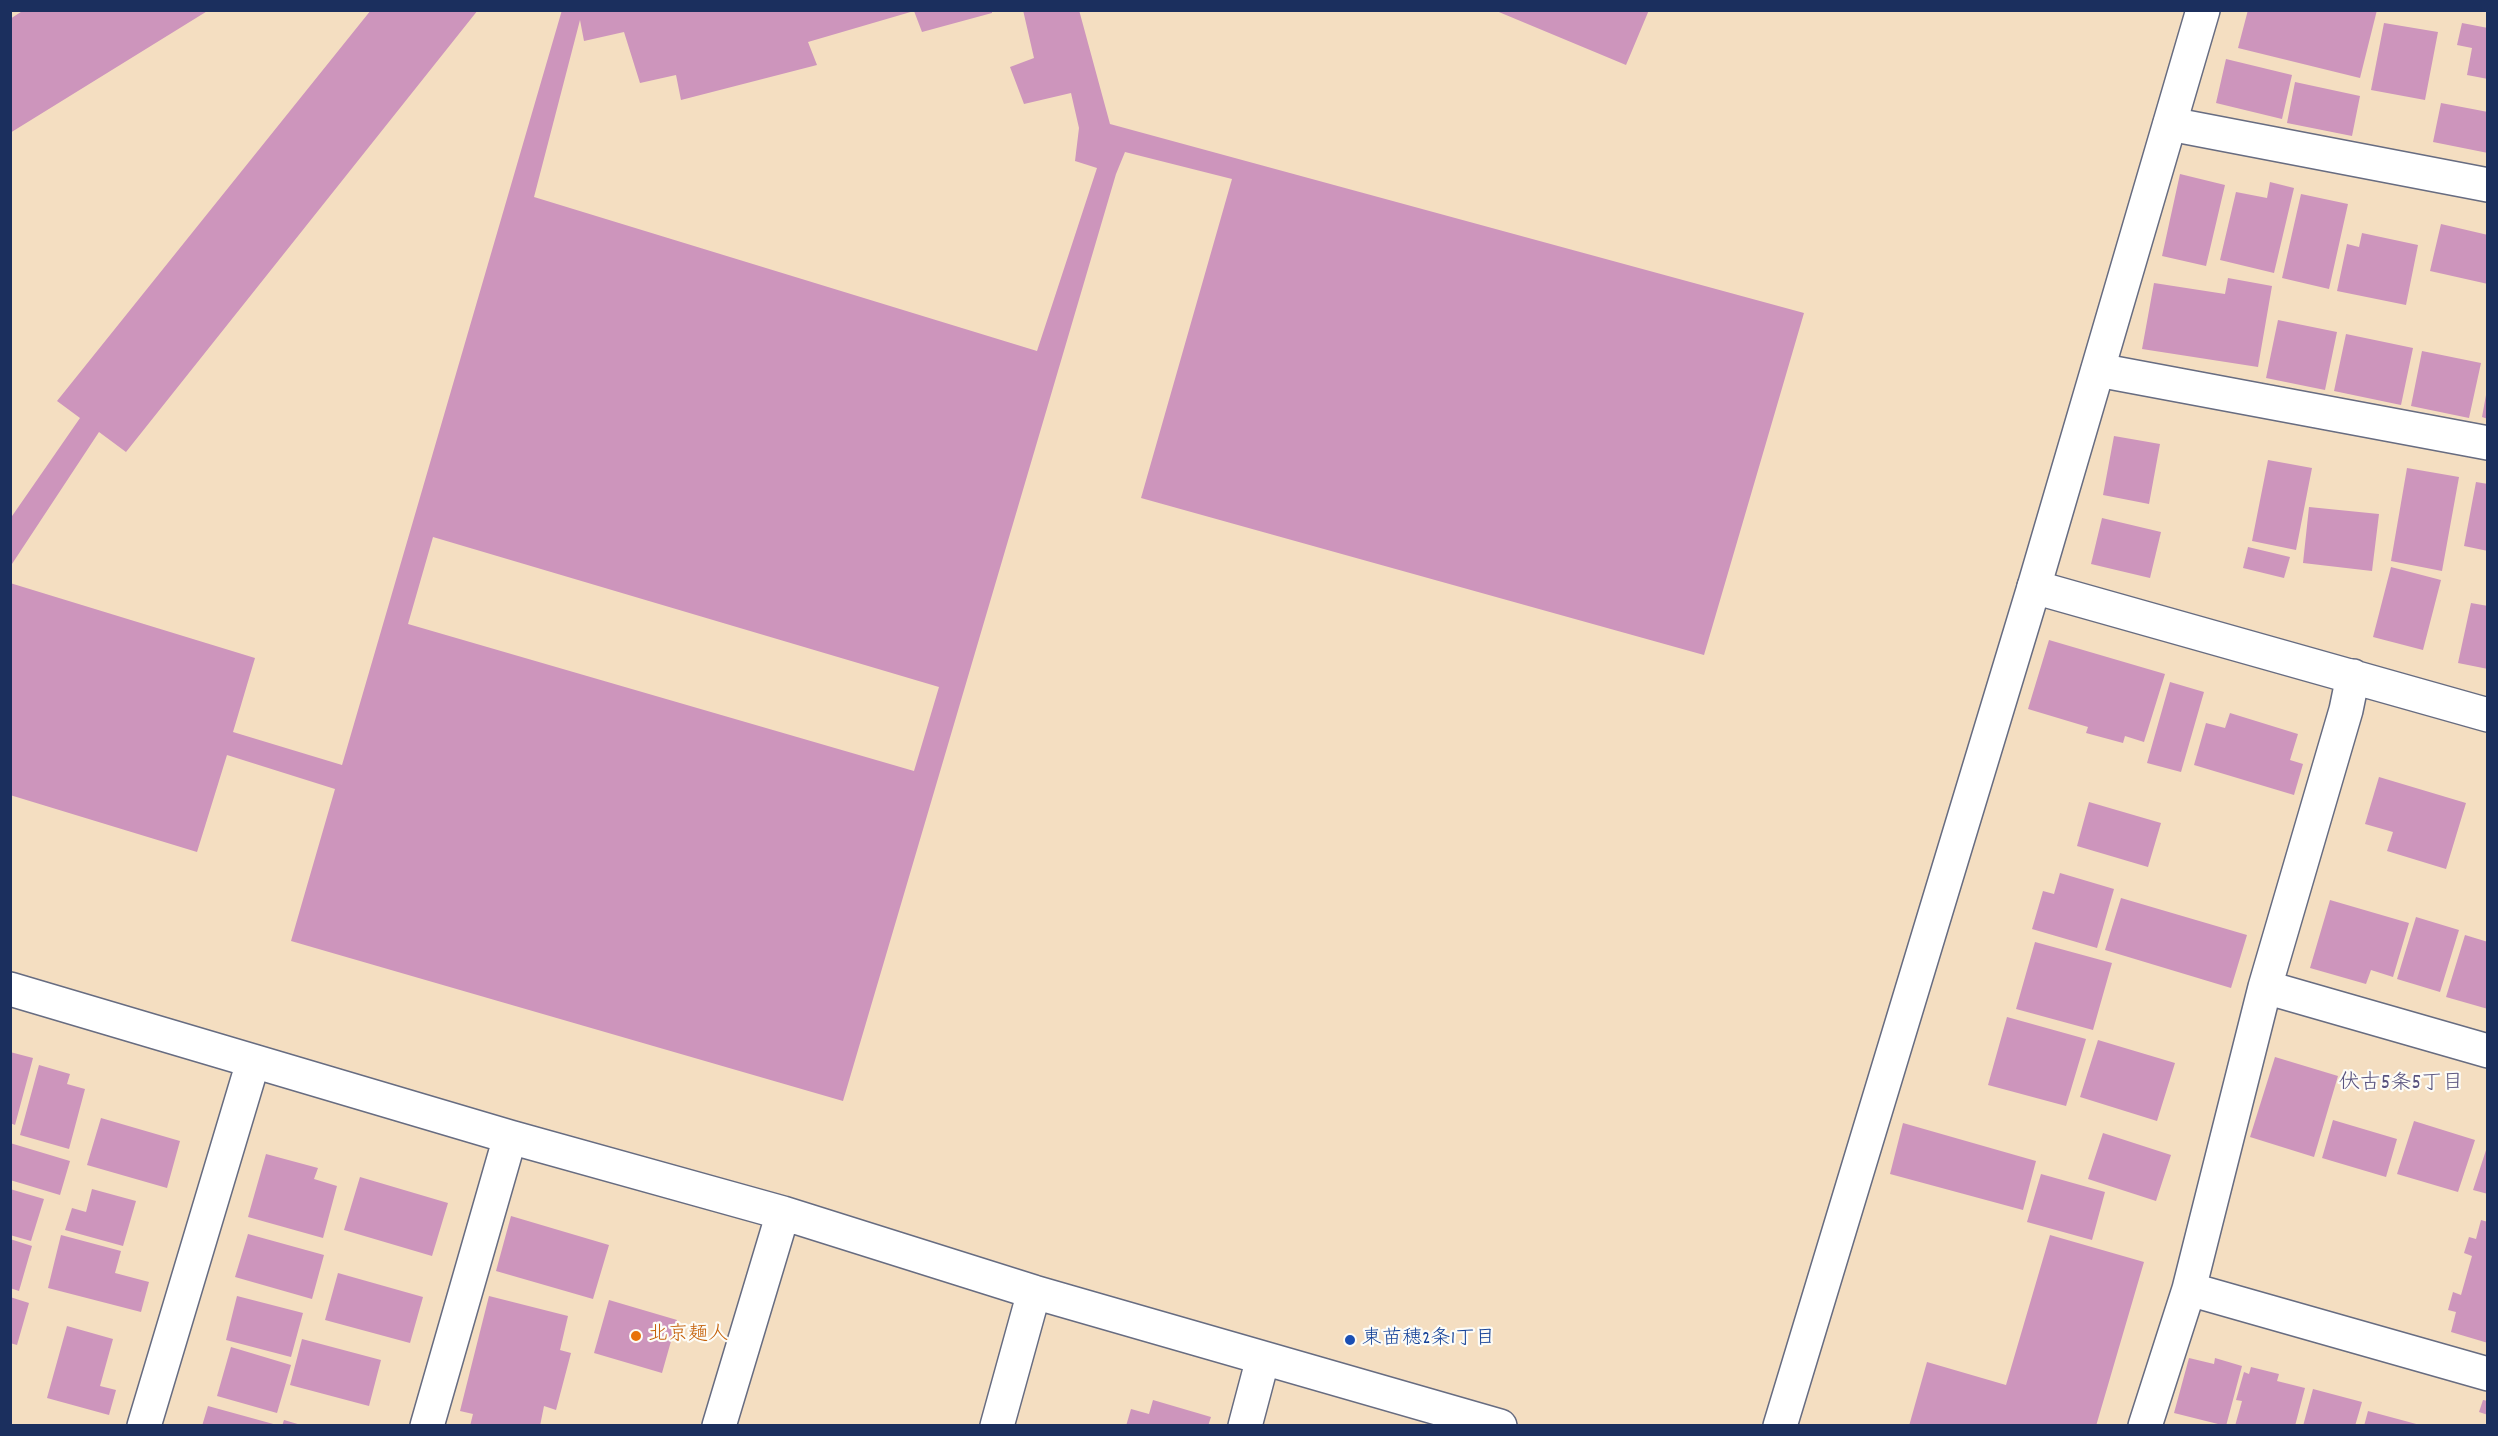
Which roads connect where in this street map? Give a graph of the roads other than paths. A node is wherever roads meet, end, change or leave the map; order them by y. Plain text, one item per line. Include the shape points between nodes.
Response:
1 (2203, 10) edge
2 (2170, 124) junction
3 (2487, 185) edge
4 (2098, 370) junction
5 (2487, 443) edge
6 (2034, 587) junction
7 (2353, 676) junction
8 (2487, 715) edge
9 (2265, 987) junction
10 (10, 989) edge
11 (2487, 1051) edge
12 (253, 1062) junction
13 (510, 1137) junction
14 (783, 1213) junction
15 (2189, 1289) junction
16 (1034, 1292) junction
17 (1263, 1358) junction
18 (2487, 1374) edge
19 (144, 1425) edge
20 (427, 1425) edge
21 (719, 1425) edge
22 (997, 1425) edge
23 (1245, 1425) edge
24 (1500, 1425) edge
25 (1780, 1425) edge
26 (2145, 1425) edge

1 - 2 street
2 - 3 street
2 - 4 street
4 - 5 street
4 - 6 street
6 - 7 street
6 - 25 street
7 - 8 street
7 - 9 street
9 - 11 street
9 - 15 street
10 - 12 street
12 - 13 street
12 - 19 street
13 - 14 street
13 - 20 street
14 - 16 street
14 - 21 street
15 - 18 street
15 - 26 street
16 - 17 street
16 - 22 street
17 - 23 street
17 - 24 street

